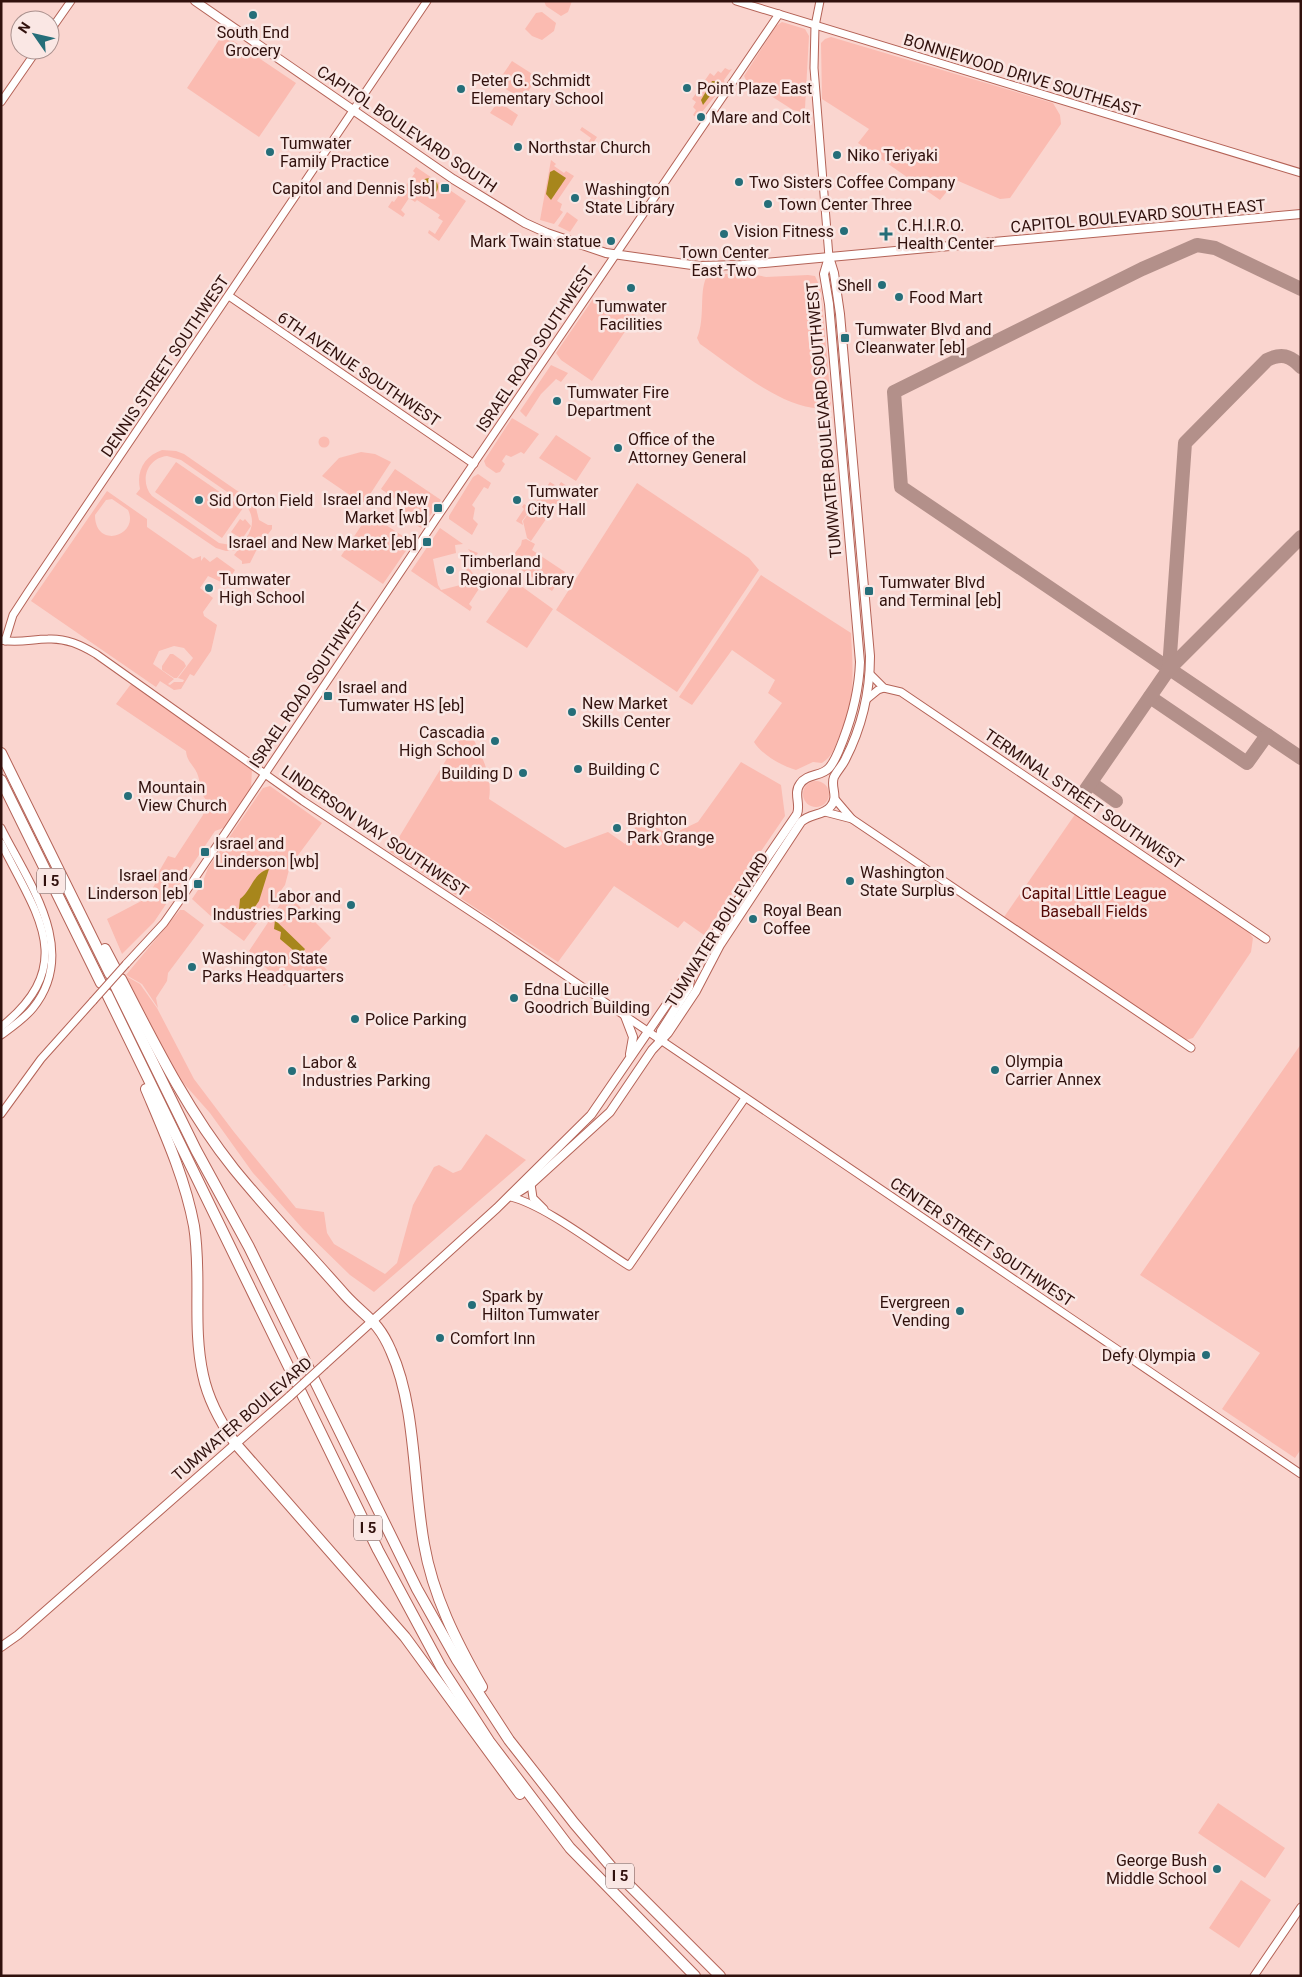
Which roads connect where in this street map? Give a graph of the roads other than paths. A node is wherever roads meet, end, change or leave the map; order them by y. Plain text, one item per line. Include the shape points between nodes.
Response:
1 (70, 1) edge
2 (195, 1) edge
3 (427, 1) edge
4 (736, 1) edge
5 (820, 1) edge
6 (779, 14) junction
7 (60, 16) edge
8 (815, 26) junction
9 (30, 60) edge
10 (1, 102) edge
11 (353, 110) junction
12 (1301, 174) edge
13 (1301, 214) edge
14 (616, 254) junction
15 (829, 257) junction
16 (229, 296) junction
17 (474, 464) junction
18 (3, 640) edge
19 (870, 674) junction
20 (884, 688) junction
21 (867, 699) junction
22 (1, 753) edge
23 (266, 773) junction
24 (817, 775) junction
25 (1, 780) edge
26 (834, 787) junction
27 (835, 799) junction
28 (798, 802) junction
29 (825, 812) junction
30 (813, 814) junction
31 (852, 819) junction
32 (1, 828) edge
33 (1, 843) edge
34 (1266, 939) dead end
35 (692, 969) junction
36 (112, 971) dead end
37 (101, 983) dead end
38 (107, 994) dead end
39 (112, 1005) junction
40 (625, 1016) junction
41 (1, 1027) edge
42 (648, 1032) junction
43 (1, 1035) edge
44 (659, 1040) junction
45 (1190, 1048) dead end
46 (630, 1059) junction
47 (745, 1098) junction
48 (1, 1114) edge
49 (531, 1184) junction
50 (511, 1197) junction
51 (497, 1208) junction
52 (551, 1216) junction
53 (374, 1320) junction
54 (235, 1443) junction
55 (1301, 1474) edge
56 (1, 1647) edge
57 (530, 1767) junction
58 (602, 1882) junction
59 (1301, 1907) edge
60 (695, 1976) edge
61 (720, 1976) edge
62 (1254, 1976) edge

1 - 7 street
2 - 11 main road, CAPITOL BOULEVARD SOUTH
3 - 11 street, DENNIS STREET SOUTHWEST
4 - 6 street, BONNIEWOOD DRIVE SOUTHEAST
5 - 8 street
6 - 8 street, BONNIEWOOD DRIVE SOUTHEAST
6 - 14 street, ISRAEL ROAD SOUTHWEST
8 - 12 street, BONNIEWOOD DRIVE SOUTHEAST
8 - 15 street via 818,134
9 - 10 street
11 - 14 main road, CAPITOL BOULEVARD SOUTH via 512,216 547,233
11 - 16 street, DENNIS STREET SOUTHWEST
13 - 15 main road, CAPITOL BOULEVARD SOUTH EAST
14 - 15 main road, CAPITOL BOULEVARD SOUTH via 699,266
14 - 17 street, ISRAEL ROAD SOUTHWEST
15 - 19 main road, TUMWATER BOULEVARD SOUTHWEST via 840,314
15 - 24 main road, TUMWATER BOULEVARD SOUTHWEST via 824,274 860,662 853,716 828,770
16 - 17 street, 6TH AVENUE SOUTHWEST
16 - 18 street, DENNIS STREET SOUTHWEST via 20,604
17 - 23 street, ISRAEL ROAD SOUTHWEST
18 - 23 street, LINDERSON WAY SOUTHWEST via 60,639 86,648
19 - 20 street, TERMINAL STREET SOUTHWEST
19 - 21 main road, TUMWATER BOULEVARD SOUTHWEST
20 - 21 street
20 - 34 street, TERMINAL STREET SOUTHWEST via 901,692
21 - 26 main road, TUMWATER BOULEVARD SOUTHWEST via 860,728 834,777
22 - 36 highway via 60,863
23 - 40 street, LINDERSON WAY SOUTHWEST
23 - 48 street, ISRAEL ROAD SOUTHWEST, bridge via 164,923 41,1059
24 - 26 main road
24 - 28 main road via 800,783
25 - 37 highway, I 5
26 - 27 main road
27 - 29 main road
27 - 31 street
28 - 30 main road
28 - 35 main road, TUMWATER BOULEVARD via 797,814
29 - 30 main road
29 - 31 street
30 - 44 main road, TUMWATER BOULEVARD via 801,822 720,945 696,991 668,1033
31 - 45 street
32 - 43 street via 47,921 53,954 50,975 41,998 24,1018
33 - 41 street via 38,918 46,949 38,987 27,1005
35 - 42 main road, TUMWATER BOULEVARD
35 - 44 main road via 689,987 661,1031
38 - 39 highway, I 5
39 - 54 highway via 187,1196 197,1255 201,1365 211,1400
39 - 58 highway, I 5 via 419,1628 498,1753 570,1848
40 - 42 street, LINDERSON WAY SOUTHWEST
40 - 46 main road via 633,1037
42 - 44 street, CENTER STREET SOUTHWEST
42 - 46 main road, TUMWATER BOULEVARD
44 - 47 street, CENTER STREET SOUTHWEST
44 - 49 main road, TUMWATER BOULEVARD via 610,1112
46 - 51 main road, TUMWATER BOULEVARD via 591,1115
47 - 52 street via 628,1266
47 - 55 street, CENTER STREET SOUTHWEST
49 - 50 main road, TUMWATER BOULEVARD
49 - 52 street via 533,1198
50 - 51 main road, TUMWATER BOULEVARD
50 - 52 street
51 - 53 main road, TUMWATER BOULEVARD
53 - 54 main road, TUMWATER BOULEVARD, bridge
53 - 57 highway via 391,1350 405,1390 424,1543 436,1592 464,1656
53 - 57 highway, I 5 via 352,1303 265,1206 212,1140 118,982 196,1150 249,1248 431,1615 478,1694
54 - 56 main road, TUMWATER BOULEVARD
54 - 58 highway via 405,1637 526,1802
57 - 61 highway, I 5 via 613,1869
58 - 60 highway, I 5
59 - 62 street

